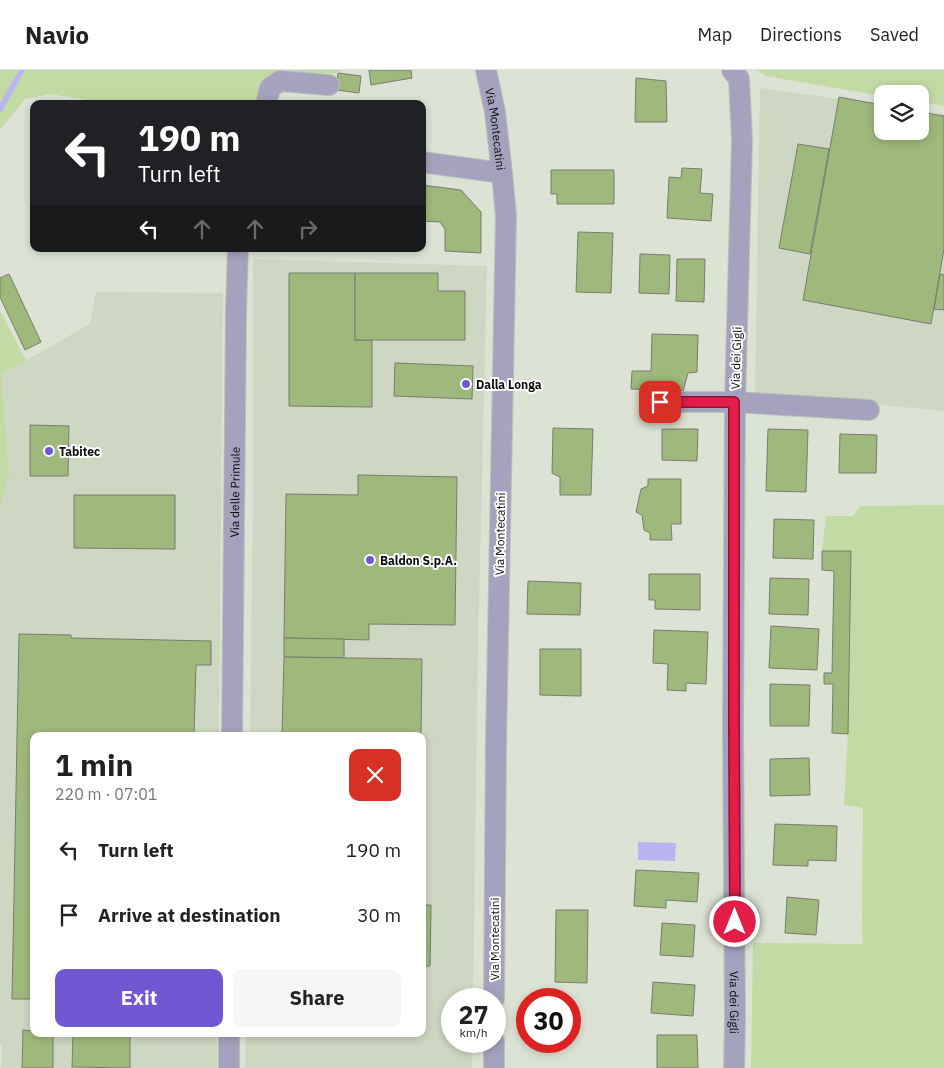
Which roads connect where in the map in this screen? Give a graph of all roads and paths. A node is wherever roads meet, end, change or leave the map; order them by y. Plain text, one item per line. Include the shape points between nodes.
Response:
1 (486, 70) edge
2 (732, 70) edge
3 (329, 85) dead end
4 (267, 100) edge
5 (426, 163) edge
6 (502, 173) junction
7 (238, 252) edge
8 (660, 402) dead end
9 (734, 402) junction
10 (869, 410) dead end
11 (232, 732) edge
12 (494, 988) edge
13 (229, 1037) edge
14 (494, 1053) edge
15 (228, 1068) edge
16 (494, 1068) edge
17 (734, 1068) edge

1 - 6 street, Via Montecatini
2 - 9 street, Via dei Gigli via 739,79 742,140
3 - 4 street via 280,81 270,88
5 - 6 street
6 - 12 street, Via Montecatini via 506,216
7 - 11 street, Via delle Primule
8 - 9 street
9 - 10 street
9 - 17 street, Via dei Gigli
13 - 15 street
14 - 16 street

